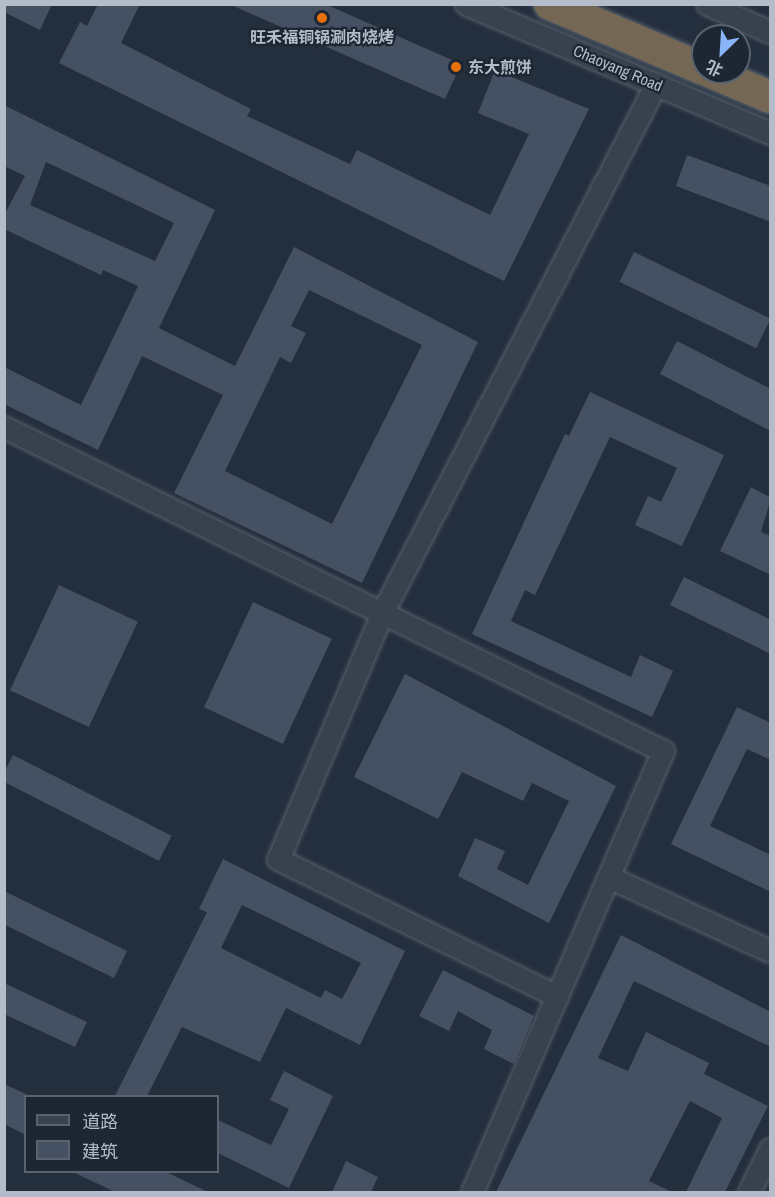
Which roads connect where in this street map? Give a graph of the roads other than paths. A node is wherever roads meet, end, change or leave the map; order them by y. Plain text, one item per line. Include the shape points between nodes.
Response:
1 (466, 4) edge
2 (550, 4) edge
3 (598, 4) edge
4 (707, 4) edge
5 (771, 32) edge
6 (691, 44) edge
7 (691, 64) edge
8 (751, 68) edge
9 (771, 76) edge
10 (657, 84) junction
11 (740, 84) edge
12 (771, 97) edge
13 (771, 133) edge
14 (4, 427) edge
15 (382, 613) junction
16 (609, 877) junction
17 (771, 951) edge
18 (557, 996) junction
19 (771, 1149) edge
20 (472, 1192) edge
21 (749, 1192) edge

1 - 10 street, Chaoyang Road
2 - 7 highway, Chaoyang Road
3 - 6 highway
4 - 5 street
8 - 9 highway
10 - 13 street, Chaoyang Road
10 - 15 street
11 - 12 highway
14 - 15 street
15 - 16 street via 663,751
15 - 18 street via 278,859
16 - 17 street
16 - 18 street
18 - 20 street
19 - 21 street

